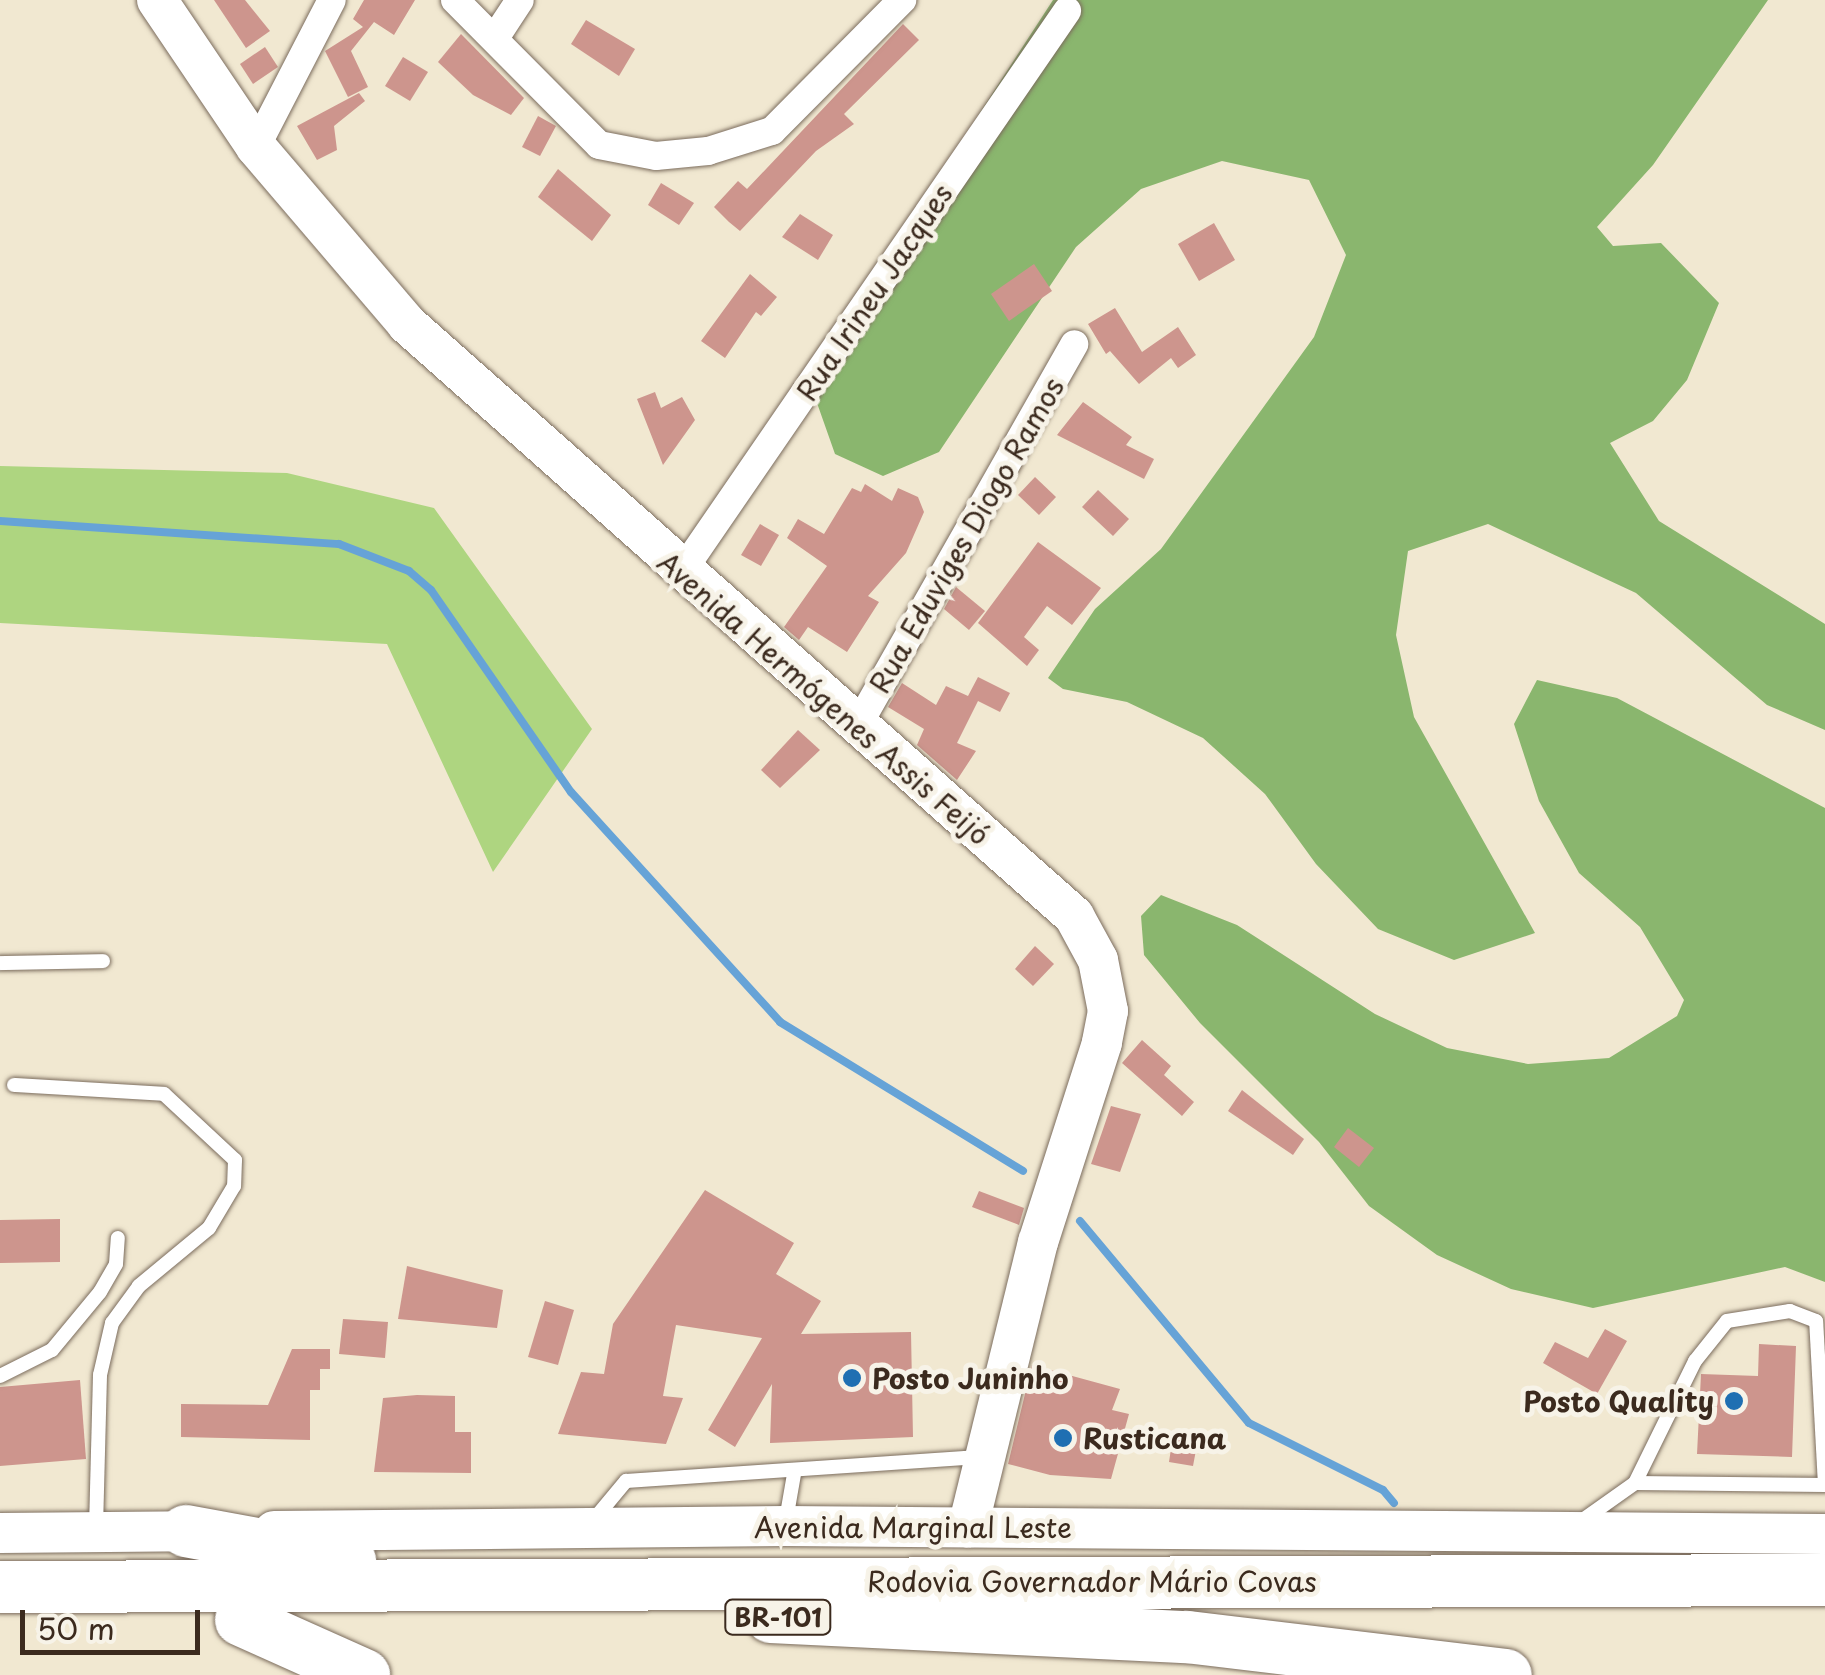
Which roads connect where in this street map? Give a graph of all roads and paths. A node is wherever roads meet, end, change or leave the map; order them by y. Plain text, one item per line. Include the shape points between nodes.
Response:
1 (157, 0) edge
2 (332, 0) edge
3 (455, 0) edge
4 (520, 0) edge
5 (902, 0) edge
6 (1067, 11) dead end
7 (496, 38) junction
8 (256, 147) junction
9 (1074, 344) dead end
10 (681, 573) junction
11 (858, 725) junction
12 (102, 961) dead end
13 (0, 963) edge
14 (14, 1085) dead end
15 (118, 1238) dead end
16 (0, 1376) edge
17 (984, 1456) junction
18 (794, 1474) junction
19 (1634, 1483) junction
20 (1825, 1485) edge
21 (785, 1526) junction
22 (588, 1528) junction
23 (968, 1528) junction
24 (1571, 1528) junction
25 (96, 1532) junction
26 (186, 1532) junction
27 (0, 1533) edge
28 (1825, 1534) edge
29 (1825, 1580) edge
30 (475, 1584) junction
31 (0, 1587) edge
32 (241, 1620) junction
33 (0, 1622) edge
34 (1314, 1649) junction
35 (364, 1675) edge
36 (1232, 1675) edge
37 (1506, 1675) edge

1 - 8 main road, Avenida Hermógenes Assis Feijó
2 - 8 street
3 - 7 street
4 - 7 street
5 - 7 street via 772,131 708,151 656,156 599,145
6 - 10 street, Rua Irineu Jacques
8 - 10 main road, Avenida Hermógenes Assis Feijó via 407,324
9 - 11 street, Rua Eduviges Diogo Ramos
10 - 11 main road, Avenida Hermógenes Assis Feijó
11 - 17 main road, Avenida Hermógenes Assis Feijó via 1074,916 1104,978 1108,1012 1102,1043 1038,1242
12 - 13 lane
14 - 25 lane via 164,1094 236,1160 234,1186 209,1228 139,1286 112,1323 100,1375
15 - 16 lane via 116,1264 100,1292 52,1350
17 - 18 lane
17 - 23 main road, Avenida Hermógenes Assis Feijó
18 - 21 lane
18 - 22 lane via 626,1481
19 - 20 lane
19 - 20 lane via 1695,1361 1727,1320 1790,1311 1816,1321
19 - 24 lane
21 - 22 main road, Avenida Marginal Leste
21 - 23 main road, Avenida Marginal Leste
22 - 26 main road, Avenida Marginal Leste
23 - 24 main road, Avenida Marginal Leste
24 - 28 main road, Avenida Marginal Leste
25 - 26 main road, Avenida Marginal Leste
25 - 27 main road, Avenida Marginal Leste
26 - 30 highway
29 - 30 highway, Rodovia Governador Mário Covas / BR-101
30 - 31 highway, Rodovia Governador Mário Covas / BR-101
32 - 33 highway, Rodovia Governador Mário Covas / BR-101
32 - 34 highway, Rodovia Governador Mário Covas / BR-101 via 882,1619
32 - 35 highway
34 - 36 highway
34 - 37 highway, Rodovia Governador Mário Covas / BR-101

